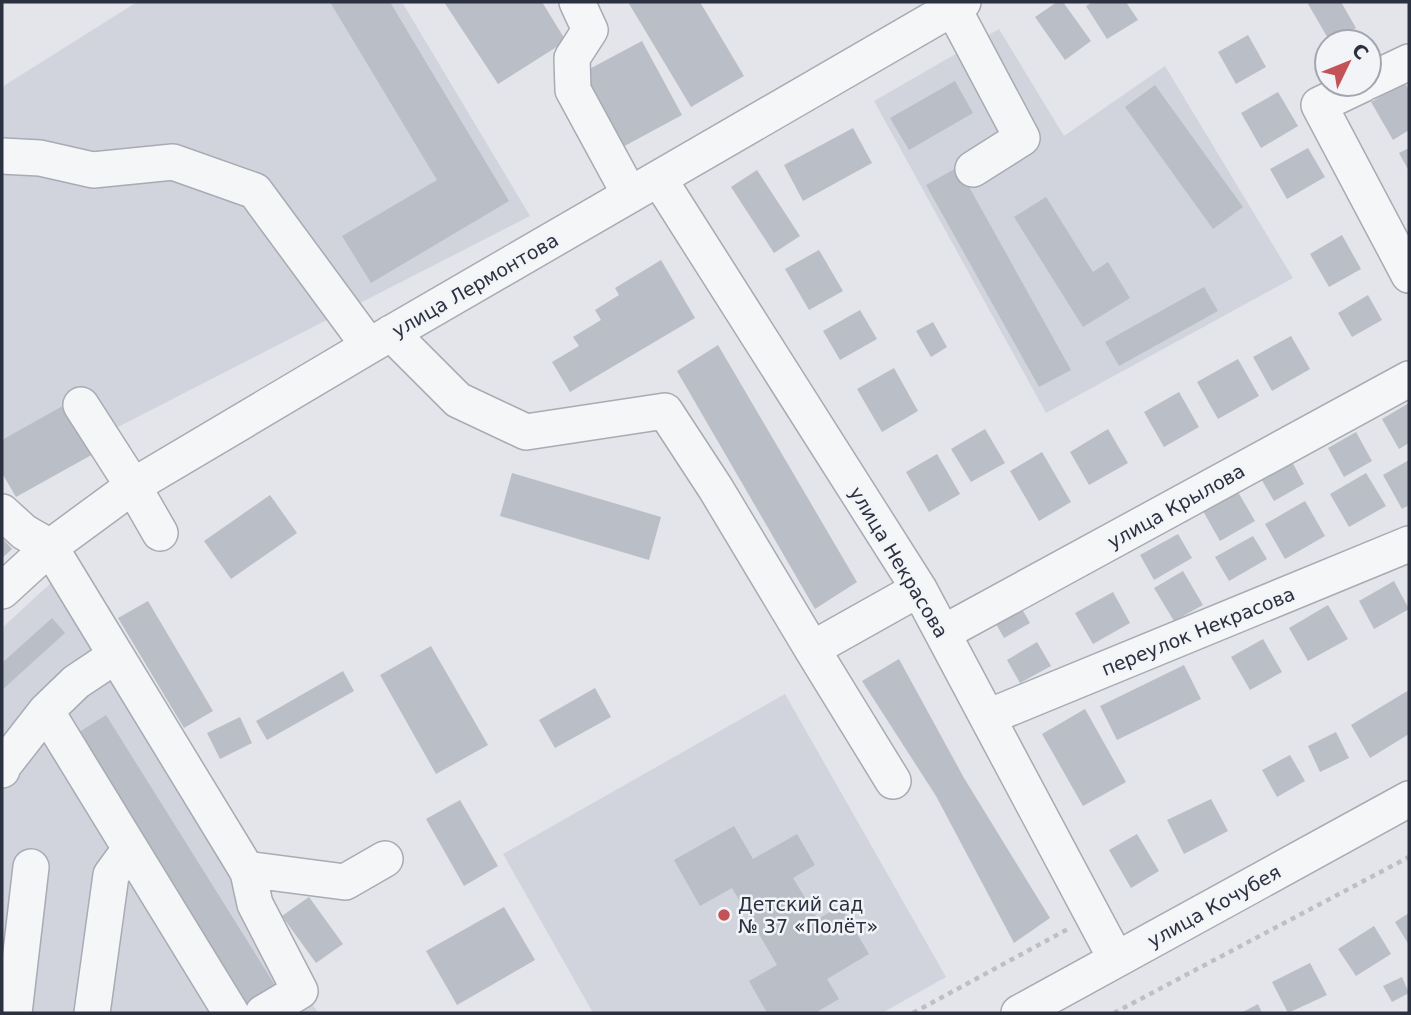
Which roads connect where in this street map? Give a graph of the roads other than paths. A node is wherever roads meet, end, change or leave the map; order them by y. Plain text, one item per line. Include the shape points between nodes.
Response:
1 (577, 2) edge
2 (958, 5) edge
3 (1409, 62) edge
4 (1383, 74) edge
5 (1334, 98) edge
6 (2, 156) edge
7 (973, 169) dead end
8 (644, 187) junction
9 (1409, 275) edge
10 (380, 340) junction
11 (1409, 379) edge
12 (81, 405) dead end
13 (133, 486) junction
14 (2, 512) edge
15 (160, 533) dead end
16 (1409, 544) edge
17 (50, 547) junction
18 (919, 589) junction
19 (2, 591) edge
20 (943, 633) junction
21 (812, 649) junction
22 (115, 656) junction
23 (46, 711) junction
24 (988, 717) junction
25 (2, 770) edge
26 (893, 781) dead end
27 (1409, 799) edge
28 (130, 849) junction
29 (385, 859) dead end
30 (31, 867) dead end
31 (246, 869) junction
32 (1116, 959) junction
33 (14, 1013) edge
34 (92, 1013) edge
35 (231, 1013) edge
36 (263, 1013) edge
37 (1018, 1013) edge

1 - 8 street, улица Некрасова via 590,30 572,58 573,90
2 - 7 street via 1022,138
2 - 8 street, улица Лермонтова
3 - 4 street
5 - 9 street via 1319,105
6 - 10 street via 40,158 93,170 173,162 255,191
8 - 10 street, улица Лермонтова
8 - 18 street, улица Некрасова
10 - 13 street, улица Лермонтова
10 - 21 street via 458,400 526,432 664,411
11 - 20 street, улица Крылова
12 - 13 street
13 - 15 street
13 - 17 street, улица Лермонтова
14 - 17 street
16 - 24 street, переулок Некрасова
17 - 19 street, улица Лермонтова
17 - 22 street
18 - 20 street, улица Некрасова
18 - 21 street
20 - 24 street, улица Некрасова
21 - 26 street
22 - 23 street via 76,682
22 - 31 street
23 - 25 street
23 - 28 street
24 - 32 street, улица Некрасова
27 - 32 street, улица Кочубея
28 - 34 street via 111,875
28 - 35 street
29 - 31 street via 345,881
30 - 33 street
31 - 36 street via 255,904 300,992
32 - 37 street, улица Кочубея

